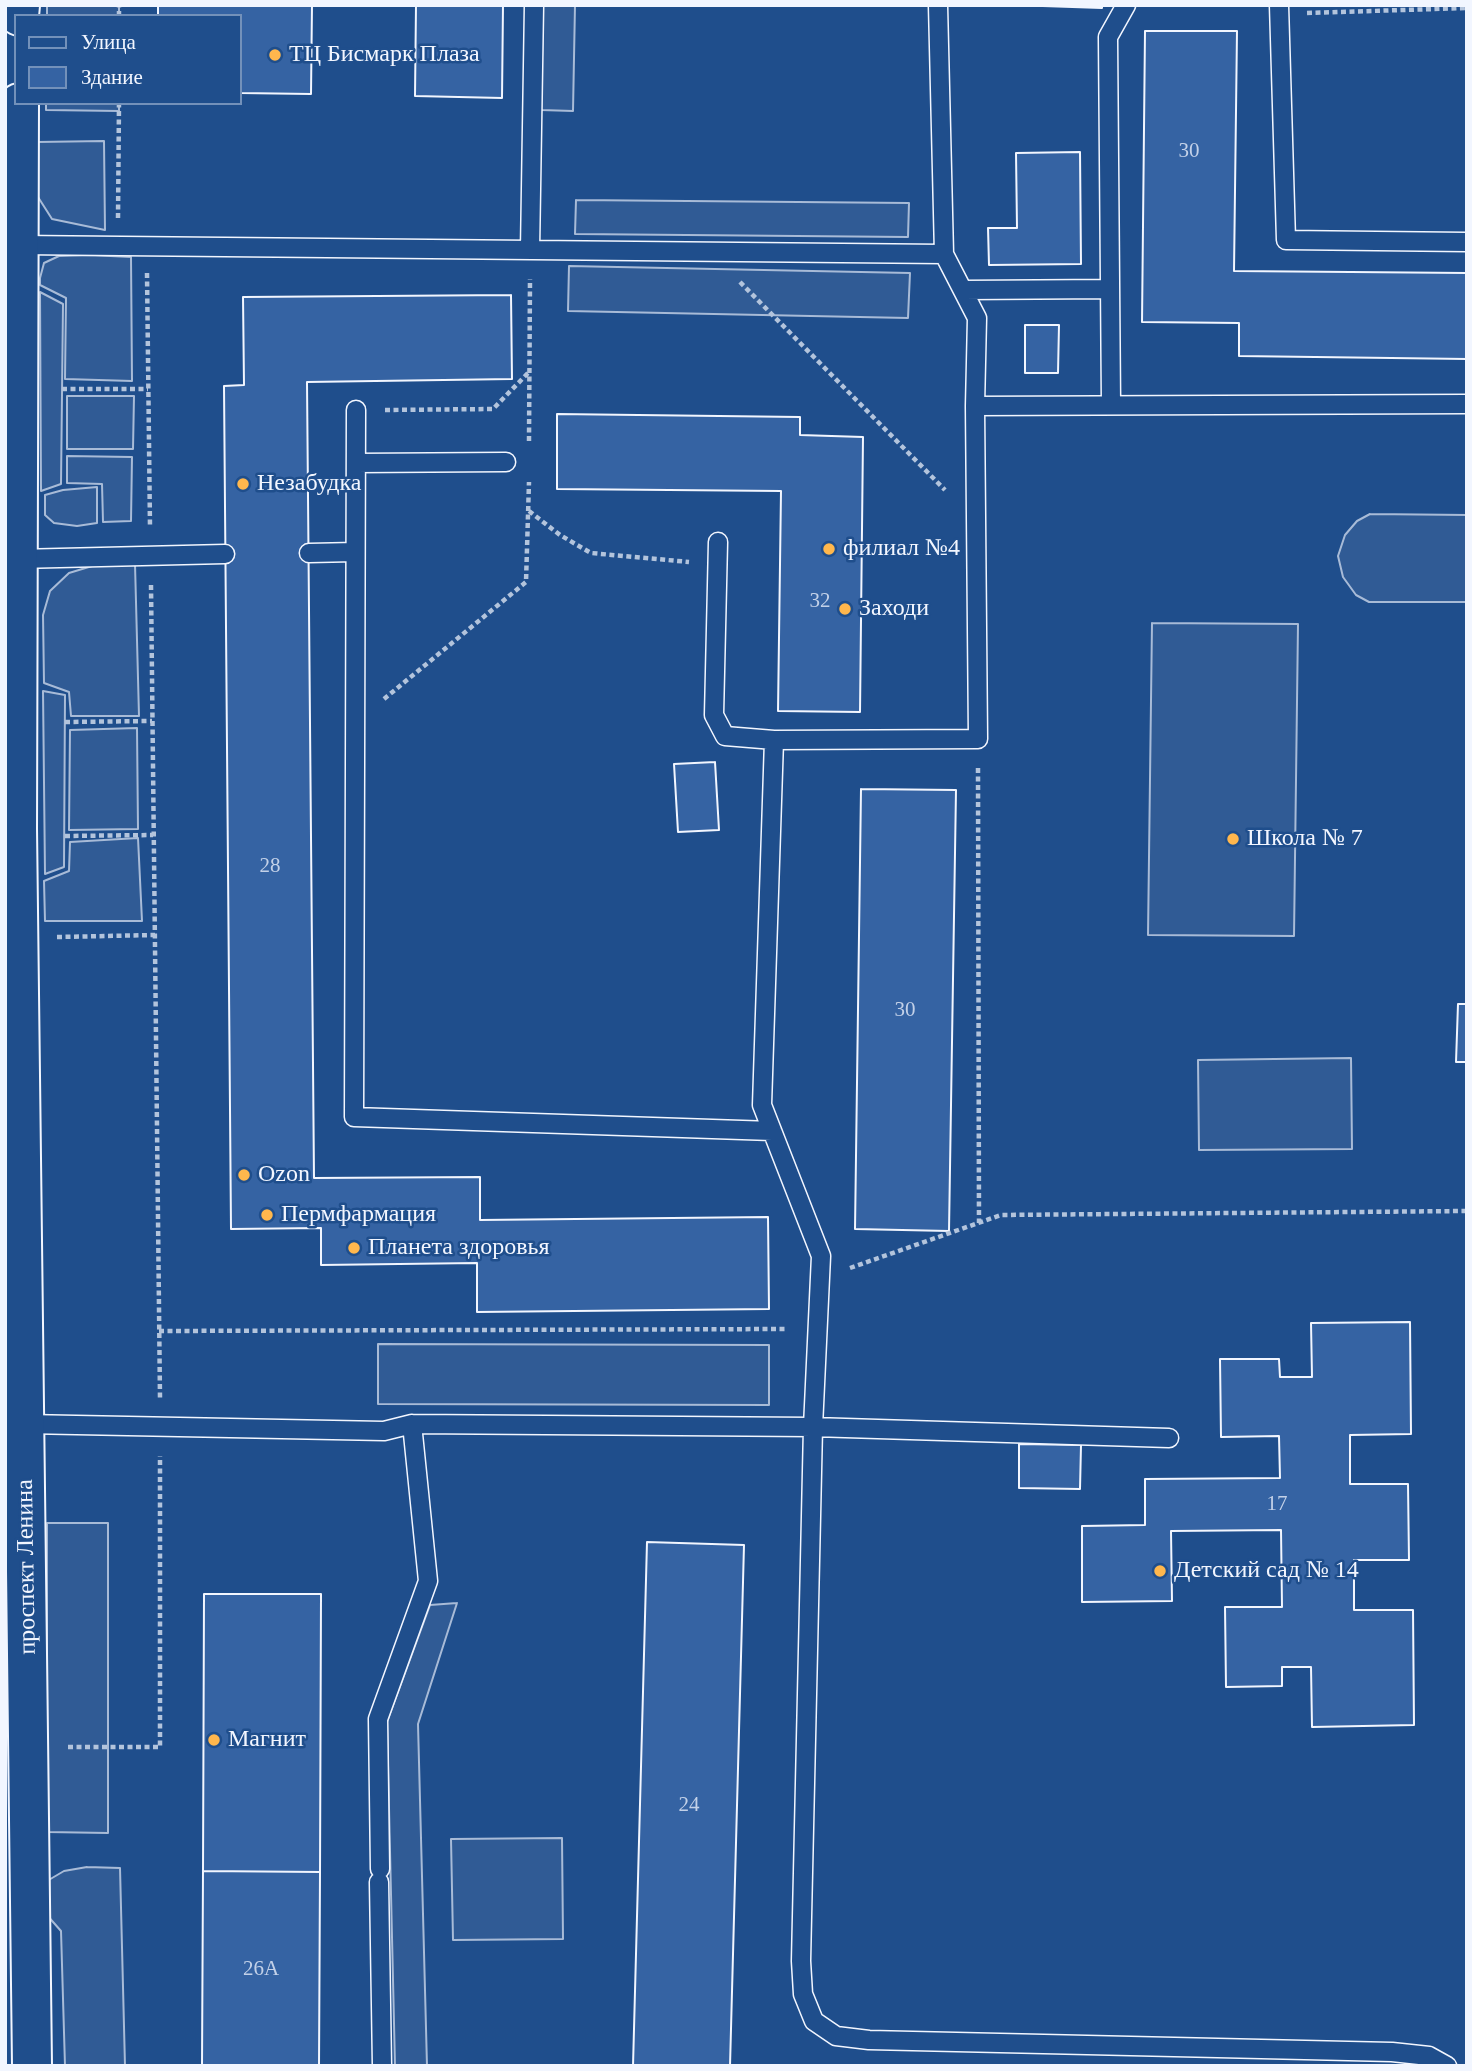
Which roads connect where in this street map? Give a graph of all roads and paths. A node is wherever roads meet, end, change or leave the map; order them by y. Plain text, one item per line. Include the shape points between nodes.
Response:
1 (534, 5) edge
2 (938, 5) edge
3 (1126, 5) edge
4 (1467, 8) edge
5 (1280, 10) edge
6 (19, 105) edge
7 (119, 105) edge
8 (1467, 242) edge
9 (19, 245) junction
10 (118, 247) junction
11 (147, 248) junction
12 (530, 250) junction
13 (710, 251) junction
14 (944, 254) junction
15 (964, 289) junction
16 (1110, 289) junction
17 (529, 372) junction
18 (62, 388) dead end
19 (148, 389) junction
20 (1467, 404) edge
21 (1111, 405) junction
22 (975, 406) junction
23 (356, 411) joint
24 (529, 455) dead end
25 (506, 462) dead end
26 (356, 463) junction
27 (529, 469) dead end
28 (528, 511) junction
29 (976, 520) junction
30 (718, 542) dead end
31 (355, 552) junction
32 (309, 553) dead end
33 (225, 554) dead end
34 (150, 556) junction
35 (18, 559) junction
36 (718, 564) junction
37 (152, 721) junction
38 (65, 722) dead end
39 (355, 722) junction
40 (978, 739) junction
41 (774, 740) junction
42 (153, 835) junction
43 (65, 836) dead end
44 (155, 935) junction
45 (47, 937) dead end
46 (772, 1131) junction
47 (1467, 1211) edge
48 (979, 1223) junction
49 (820, 1279) junction
50 (817, 1329) junction
51 (159, 1331) junction
52 (411, 1423) junction
53 (24, 1424) junction
54 (160, 1427) junction
55 (813, 1427) junction
56 (1169, 1438) dead end
57 (56, 1747) dead end
58 (32, 2066) edge
59 (382, 2066) edge
60 (1447, 2066) edge

1 - 12 lane
2 - 14 lane
3 - 16 lane via 1108,37
4 - 5 path
5 - 8 lane via 1286,240
6 - 9 street, проспект Ленина
7 - 10 path
9 - 10 lane
9 - 35 street, проспект Ленина
10 - 11 lane
11 - 12 lane
11 - 19 path
12 - 13 lane
12 - 17 path
13 - 14 lane
13 - 29 path
14 - 15 lane
15 - 16 lane
15 - 22 lane via 977,318
16 - 21 lane
17 - 23 path via 493,409
17 - 24 path
18 - 19 path
19 - 34 path
20 - 21 lane
21 - 22 lane
22 - 29 lane
23 - 26 lane
25 - 26 lane
26 - 31 lane
27 - 28 path
28 - 36 path via 591,553
28 - 39 path via 526,582
29 - 40 lane
30 - 36 lane
31 - 32 lane
31 - 39 lane
33 - 34 lane
34 - 35 lane
34 - 37 path
35 - 53 street, проспект Ленина
36 - 41 lane via 714,715 725,737
37 - 38 path
37 - 42 path
39 - 46 lane via 354,1117
40 - 41 lane
40 - 48 path
41 - 46 lane via 762,1105
42 - 43 path
42 - 44 path
44 - 45 path
44 - 51 path
46 - 49 lane via 821,1256
47 - 48 path via 1000,1215
48 - 49 path
49 - 50 lane
50 - 51 path
50 - 55 lane
51 - 54 path
52 - 54 lane via 384,1431
52 - 55 lane
52 - 59 lane via 428,1581 378,1719
53 - 54 lane
53 - 58 street, проспект Ленина via 25,1911
54 - 57 path via 160,1747
55 - 56 lane
55 - 60 lane via 801,1961 803,1994 814,2021 836,2036 869,2040 1392,2052 1429,2056

